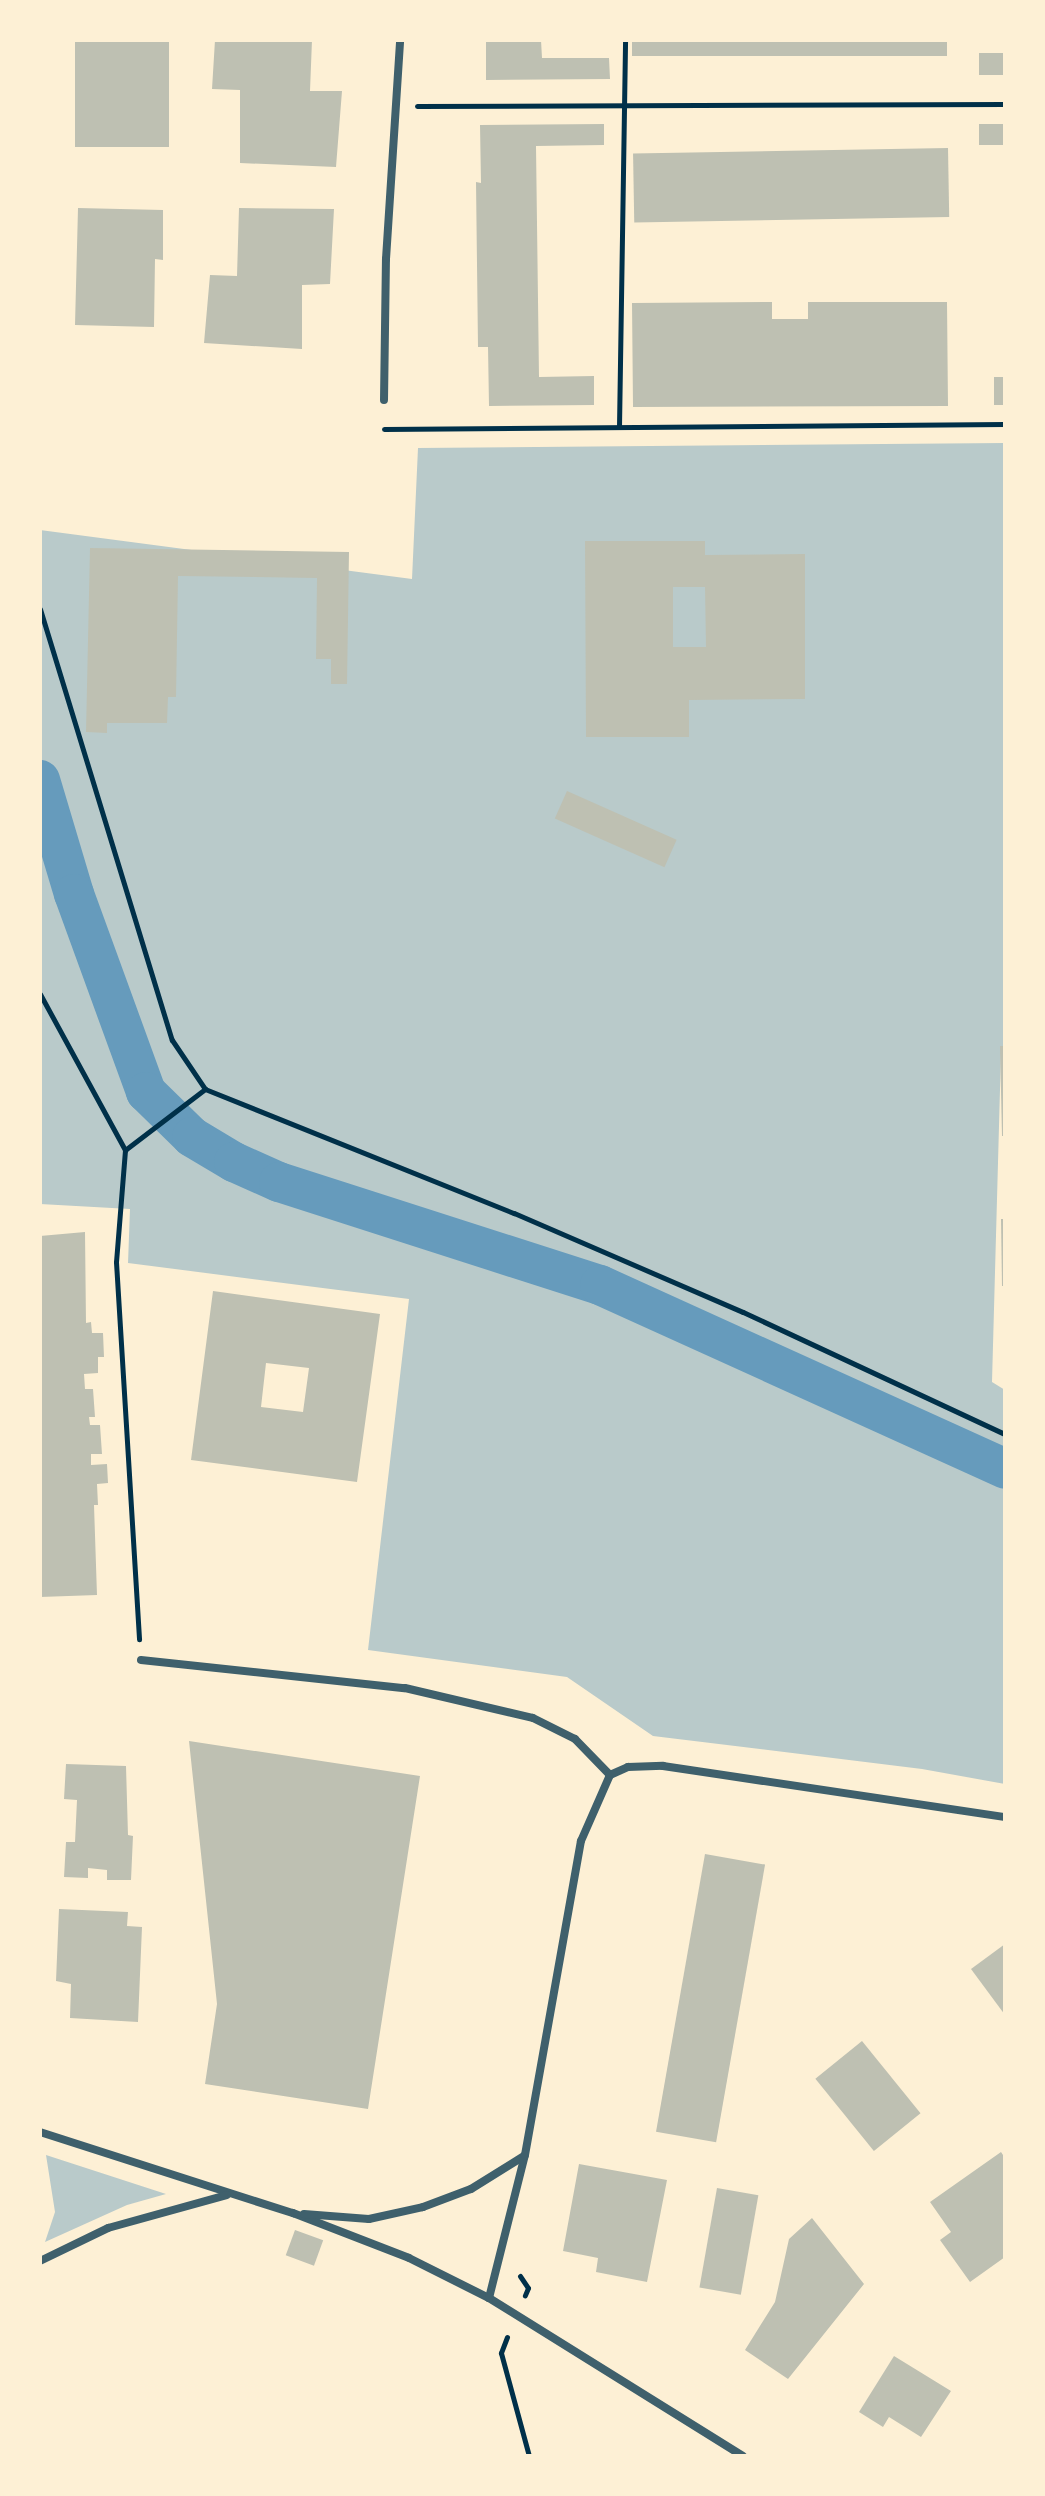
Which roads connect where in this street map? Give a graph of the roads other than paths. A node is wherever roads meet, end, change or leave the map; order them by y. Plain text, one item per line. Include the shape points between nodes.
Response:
1 (400, 40) edge
2 (384, 400) dead end
3 (141, 1660) road end
4 (610, 1775) junction
5 (1005, 1817) edge
6 (40, 2132) edge
7 (525, 2155) junction
8 (228, 2195) junction
9 (293, 2213) junction
10 (40, 2261) edge
11 (489, 2298) junction
12 (743, 2456) edge

1 - 2 street via 386,259
3 - 4 street via 405,1688 533,1718 575,1739
4 - 5 street via 628,1767 663,1766
4 - 7 street via 581,1841
6 - 8 street
7 - 9 street via 471,2189 423,2207 369,2219
7 - 11 street
8 - 9 street
8 - 10 street via 108,2228
9 - 11 street via 409,2258
11 - 12 street

